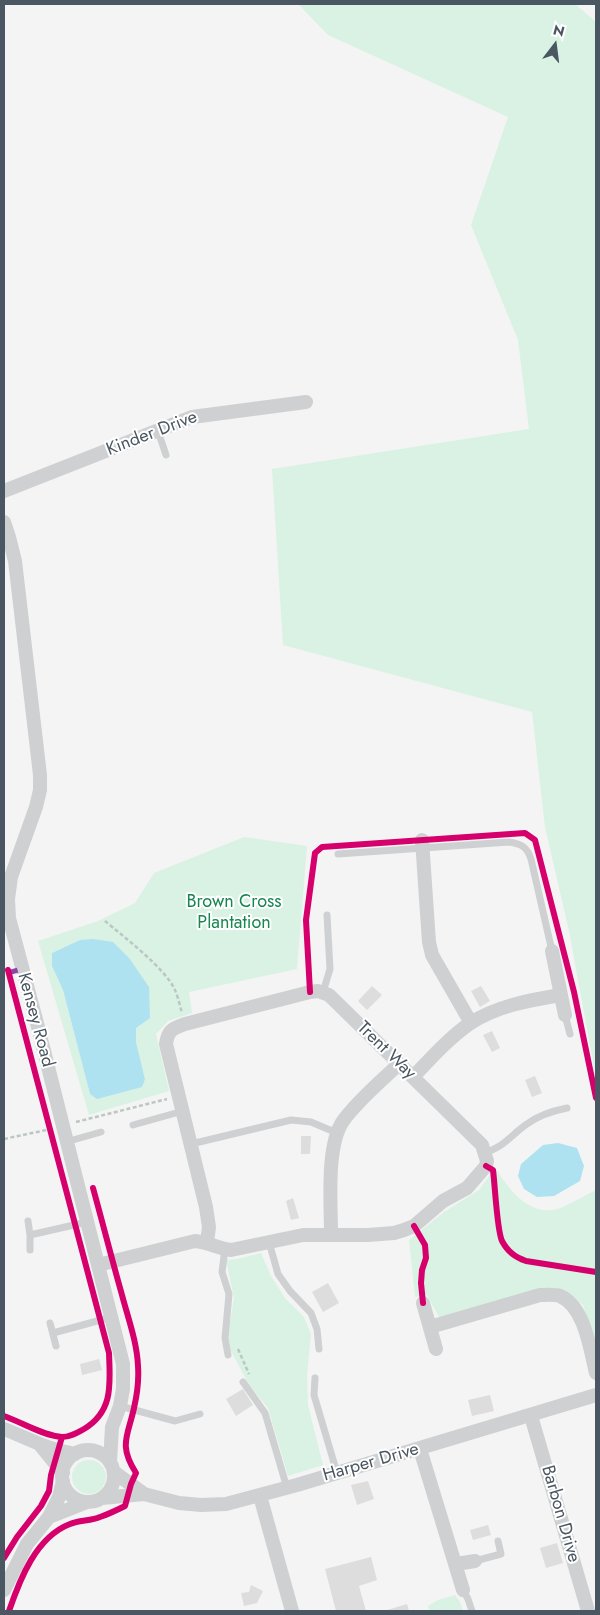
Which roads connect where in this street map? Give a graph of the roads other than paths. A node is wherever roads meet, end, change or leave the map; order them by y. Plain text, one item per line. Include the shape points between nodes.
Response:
1 (306, 402) dead end
2 (158, 431) junction
3 (166, 455) dead end
4 (4, 491) edge
5 (4, 522) edge
6 (422, 844) junction
7 (338, 854) dead end
8 (6, 899) edge
9 (326, 915) dead end
10 (552, 951) joint
11 (324, 992) junction
12 (561, 995) junction
13 (565, 1015) joint
14 (471, 1023) junction
15 (570, 1034) dead end
16 (399, 1064) junction
17 (413, 1077) junction
18 (566, 1108) dead end
19 (183, 1111) junction
20 (133, 1125) dead end
21 (101, 1132) dead end
22 (337, 1133) junction
23 (59, 1140) junction
24 (191, 1144) junction
25 (485, 1152) junction
26 (28, 1221) dead end
27 (87, 1222) junction
28 (330, 1234) junction
29 (30, 1235) junction
30 (268, 1241) junction
31 (207, 1242) junction
32 (225, 1249) junction
33 (30, 1250) dead end
34 (98, 1265) junction
35 (423, 1303) dead end
36 (112, 1317) junction
37 (50, 1323) dead end
38 (430, 1327) junction
39 (53, 1333) junction
40 (56, 1346) dead end
41 (319, 1349) dead end
42 (436, 1349) dead end
43 (228, 1355) dead end
44 (596, 1373) edge
45 (315, 1378) dead end
46 (243, 1382) dead end
47 (596, 1396) edge
48 (120, 1406) junction
49 (200, 1414) dead end
50 (532, 1416) junction
51 (112, 1427) junction
52 (4, 1429) edge
53 (41, 1446) junction
54 (420, 1449) junction
55 (79, 1453) junction
56 (112, 1467) junction
57 (337, 1473) junction
58 (63, 1477) junction
59 (287, 1488) junction
60 (144, 1494) junction
61 (260, 1496) junction
62 (102, 1498) junction
63 (87, 1502) junction
64 (49, 1518) junction
65 (498, 1541) dead end
66 (475, 1561) joint
67 (456, 1564) junction
68 (4, 1590) edge
69 (463, 1590) joint
70 (290, 1611) edge
71 (472, 1611) edge
72 (588, 1611) edge

1 - 2 street, Kinder Drive via 192,417
2 - 3 lane
2 - 4 street, Kinder Drive
5 - 8 street, Kensey Road via 15,562 40,775 36,807 14,865
6 - 7 lane
6 - 10 lane via 521,844 531,859
6 - 14 street via 432,955
8 - 23 street, Kensey Road via 38,1027
9 - 11 lane via 330,969
10 - 12 street
11 - 16 street, Trent Way
11 - 19 street via 310,992 172,1029 166,1044
12 - 13 street
12 - 14 street via 514,1005
13 - 15 lane
14 - 17 street via 438,1050
16 - 17 street, Trent Way
16 - 22 street via 353,1110
17 - 25 street, Trent Way
18 - 25 lane via 548,1111 527,1123 494,1150
19 - 20 lane
19 - 24 street
21 - 23 lane
22 - 24 lane via 311,1122 291,1120
22 - 28 street via 332,1148
23 - 27 street, Kensey Road
24 - 31 street via 206,1207
25 - 28 street via 486,1166 467,1188 443,1201 414,1226 394,1233
26 - 29 lane
27 - 29 lane
27 - 34 street, Kensey Road
28 - 30 street via 303,1234
29 - 33 lane
30 - 32 street
30 - 41 lane via 278,1274 311,1313
31 - 32 street
31 - 34 street via 195,1241
32 - 43 lane via 222,1272 229,1294 225,1338
34 - 36 street, Kensey Road
35 - 38 street
36 - 39 lane
36 - 48 street, Kensey Road via 123,1364
37 - 39 lane
38 - 42 street
38 - 44 street via 540,1295 558,1295 571,1302 579,1313
39 - 40 lane
45 - 57 lane via 314,1395
46 - 59 lane via 265,1413
47 - 50 street, Harper Drive
48 - 49 lane via 175,1421
48 - 51 street, Kensey Road
50 - 54 street, Harper Drive
50 - 72 street, Barbon Drive
51 - 55 street, Kensey Road via 101,1440
51 - 56 street, Kensey Road
52 - 53 street
53 - 55 street via 58,1452
53 - 58 street
54 - 57 street, Harper Drive
54 - 67 street
55 - 56 street via 99,1453
55 - 58 street via 69,1459
56 - 60 street, Harper Drive
56 - 62 street via 112,1487
57 - 59 street, Harper Drive
58 - 63 street via 72,1497
58 - 64 street via 59,1497
59 - 61 street, Harper Drive
60 - 61 street, Harper Drive via 201,1505 226,1504
60 - 62 street, Harper Drive
61 - 70 street
62 - 63 street
63 - 64 street
64 - 68 street via 27,1544
65 - 66 lane via 501,1554
66 - 67 street
67 - 69 street
69 - 71 lane

